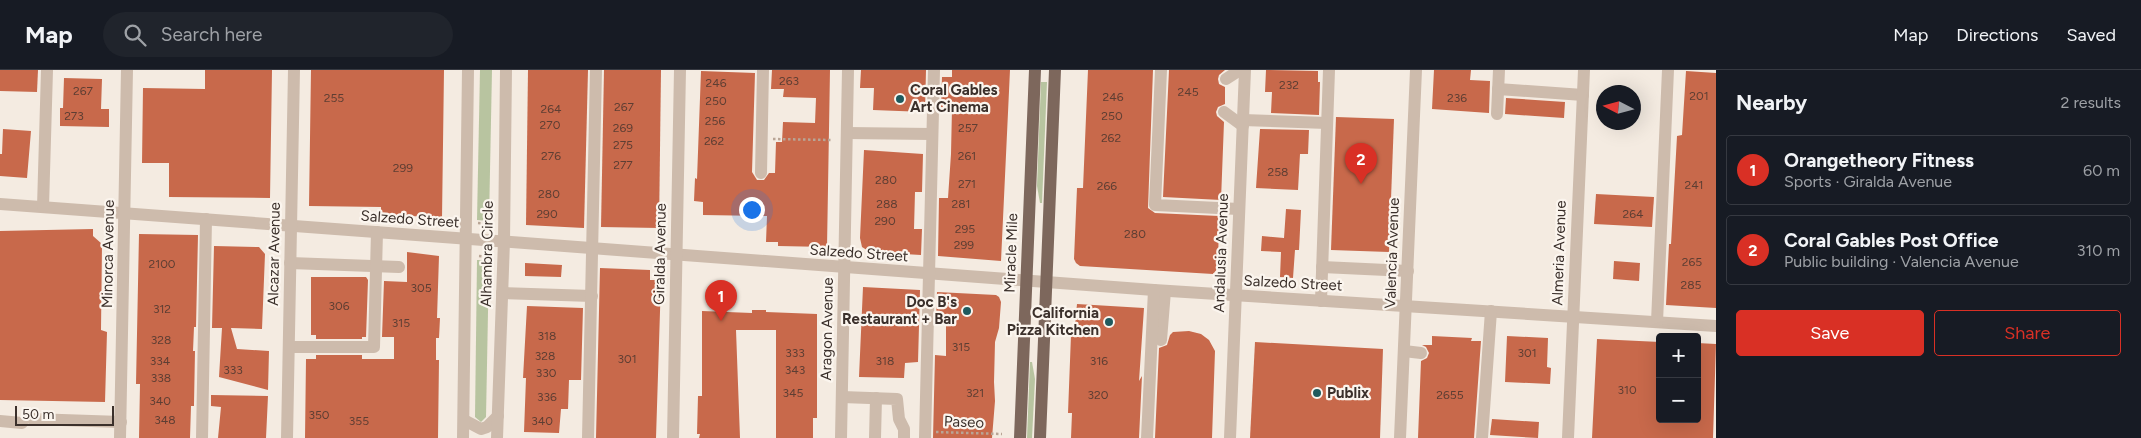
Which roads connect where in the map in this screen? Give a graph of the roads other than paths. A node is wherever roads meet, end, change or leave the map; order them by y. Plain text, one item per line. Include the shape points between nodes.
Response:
1 (47, 70) edge
2 (127, 70) edge
3 (294, 70) edge
4 (468, 70) edge
5 (506, 70) edge
6 (596, 70) edge
7 (680, 70) edge
8 (763, 70) edge
9 (848, 70) edge
10 (934, 70) edge
11 (1035, 70) edge
12 (1055, 70) edge
13 (1161, 70) edge
14 (1240, 70) edge
15 (1245, 70) edge
16 (1329, 70) edge
17 (1416, 70) edge
18 (1499, 70) edge
19 (1584, 70) edge
20 (1668, 70) edge
21 (1226, 80) dead end
22 (1498, 89) junction
23 (1583, 95) junction
24 (1224, 112) dead end
25 (1497, 114) dead end
26 (1243, 123) junction
27 (1327, 123) junction
28 (847, 133) junction
29 (932, 134) junction
30 (761, 173) dead end
31 (0, 204) edge
32 (43, 207) junction
33 (1239, 209) junction
34 (126, 213) junction
35 (206, 219) junction
36 (291, 226) junction
37 (377, 232) junction
38 (465, 239) junction
39 (504, 241) junction
40 (593, 247) junction
41 (676, 255) junction
42 (290, 263) junction
43 (376, 266) junction
44 (399, 267) dead end
45 (1322, 267) junction
46 (845, 268) junction
47 (1408, 271) junction
48 (929, 274) junction
49 (1026, 281) junction
50 (1046, 282) junction
51 (1159, 291) junction
52 (502, 293) junction
53 (592, 296) junction
54 (1236, 296) junction
55 (1321, 301) junction
56 (1407, 306) junction
57 (1491, 311) junction
58 (1573, 316) junction
59 (1657, 322) junction
60 (1716, 326) edge
61 (1161, 340) dead end
62 (289, 346) junction
63 (1404, 351) junction
64 (1422, 353) dead end
65 (842, 397) junction
66 (876, 398) junction
67 (498, 416) junction
68 (464, 420) junction
69 (0, 421) edge
70 (121, 422) junction
71 (925, 435) edge
72 (120, 438) edge
73 (202, 438) edge
74 (287, 438) edge
75 (463, 438) edge
76 (497, 438) edge
77 (588, 438) edge
78 (673, 438) edge
79 (841, 438) edge
80 (875, 438) edge
81 (904, 438) edge
82 (1020, 438) edge
83 (1040, 438) edge
84 (1147, 438) edge
85 (1230, 438) edge
86 (1400, 438) edge
87 (1482, 438) edge
88 (1568, 438) edge

1 - 32 street
2 - 34 street, Minorca Avenue
3 - 36 street, Alcazar Avenue
4 - 38 street, Alhambra Circle
5 - 39 street, Alhambra Circle
6 - 40 street
7 - 41 street, Giralda Avenue
8 - 30 street
9 - 28 street, Aragon Avenue
10 - 29 street
11 - 49 main road, Miracle Mile
12 - 50 main road
13 - 33 street via 1155,204
14 - 21 street
15 - 26 street, Andalusia Avenue
16 - 27 street
17 - 47 street, Valencia Avenue
18 - 22 street
19 - 23 street, Almeria Avenue
20 - 59 street
22 - 23 street
22 - 25 street
23 - 58 street, Almeria Avenue
24 - 26 street
26 - 27 street
26 - 33 street, Andalusia Avenue
27 - 45 street
28 - 29 street
28 - 46 street, Aragon Avenue
29 - 48 street
31 - 32 street, Salzedo Street
32 - 34 street, Salzedo Street
33 - 54 street, Andalusia Avenue
34 - 35 street, Salzedo Street
34 - 70 street, Minorca Avenue
35 - 36 street, Salzedo Street
35 - 73 street
36 - 37 street, Salzedo Street
36 - 42 street, Alcazar Avenue
37 - 38 street, Salzedo Street
37 - 43 street
38 - 39 street, Salzedo Street
38 - 68 street, Alhambra Circle
39 - 40 street, Salzedo Street
39 - 52 street, Alhambra Circle
40 - 41 street, Salzedo Street
40 - 53 street
41 - 46 street, Salzedo Street
41 - 78 street, Giralda Avenue
42 - 43 street
42 - 62 street, Alcazar Avenue
43 - 44 street
43 - 62 street via 374,348
45 - 47 street
45 - 55 street
46 - 48 street, Salzedo Street
46 - 65 street, Aragon Avenue
47 - 56 street, Valencia Avenue
48 - 49 street, Salzedo Street
48 - 71 street
49 - 50 street, Salzedo Street
49 - 82 main road, Miracle Mile
50 - 51 street, Salzedo Street
50 - 83 main road
51 - 54 street, Salzedo Street
51 - 61 street
51 - 84 street
52 - 53 street
52 - 67 street, Alhambra Circle
53 - 77 street
54 - 55 street, Salzedo Street
54 - 85 street, Andalusia Avenue
55 - 56 street, Salzedo Street
56 - 57 street, Salzedo Street
56 - 63 street, Valencia Avenue
57 - 58 street, Salzedo Street
57 - 87 street
58 - 59 street, Salzedo Street
58 - 88 street, Almeria Avenue
59 - 60 street, Salzedo Street
62 - 74 street, Alcazar Avenue
63 - 64 street
63 - 86 street, Valencia Avenue
65 - 66 street
65 - 79 street, Aragon Avenue
66 - 80 street
66 - 81 street via 897,399
67 - 68 street via 481,429
67 - 76 street, Alhambra Circle
68 - 75 street, Alhambra Circle
69 - 70 street
70 - 72 street, Minorca Avenue

